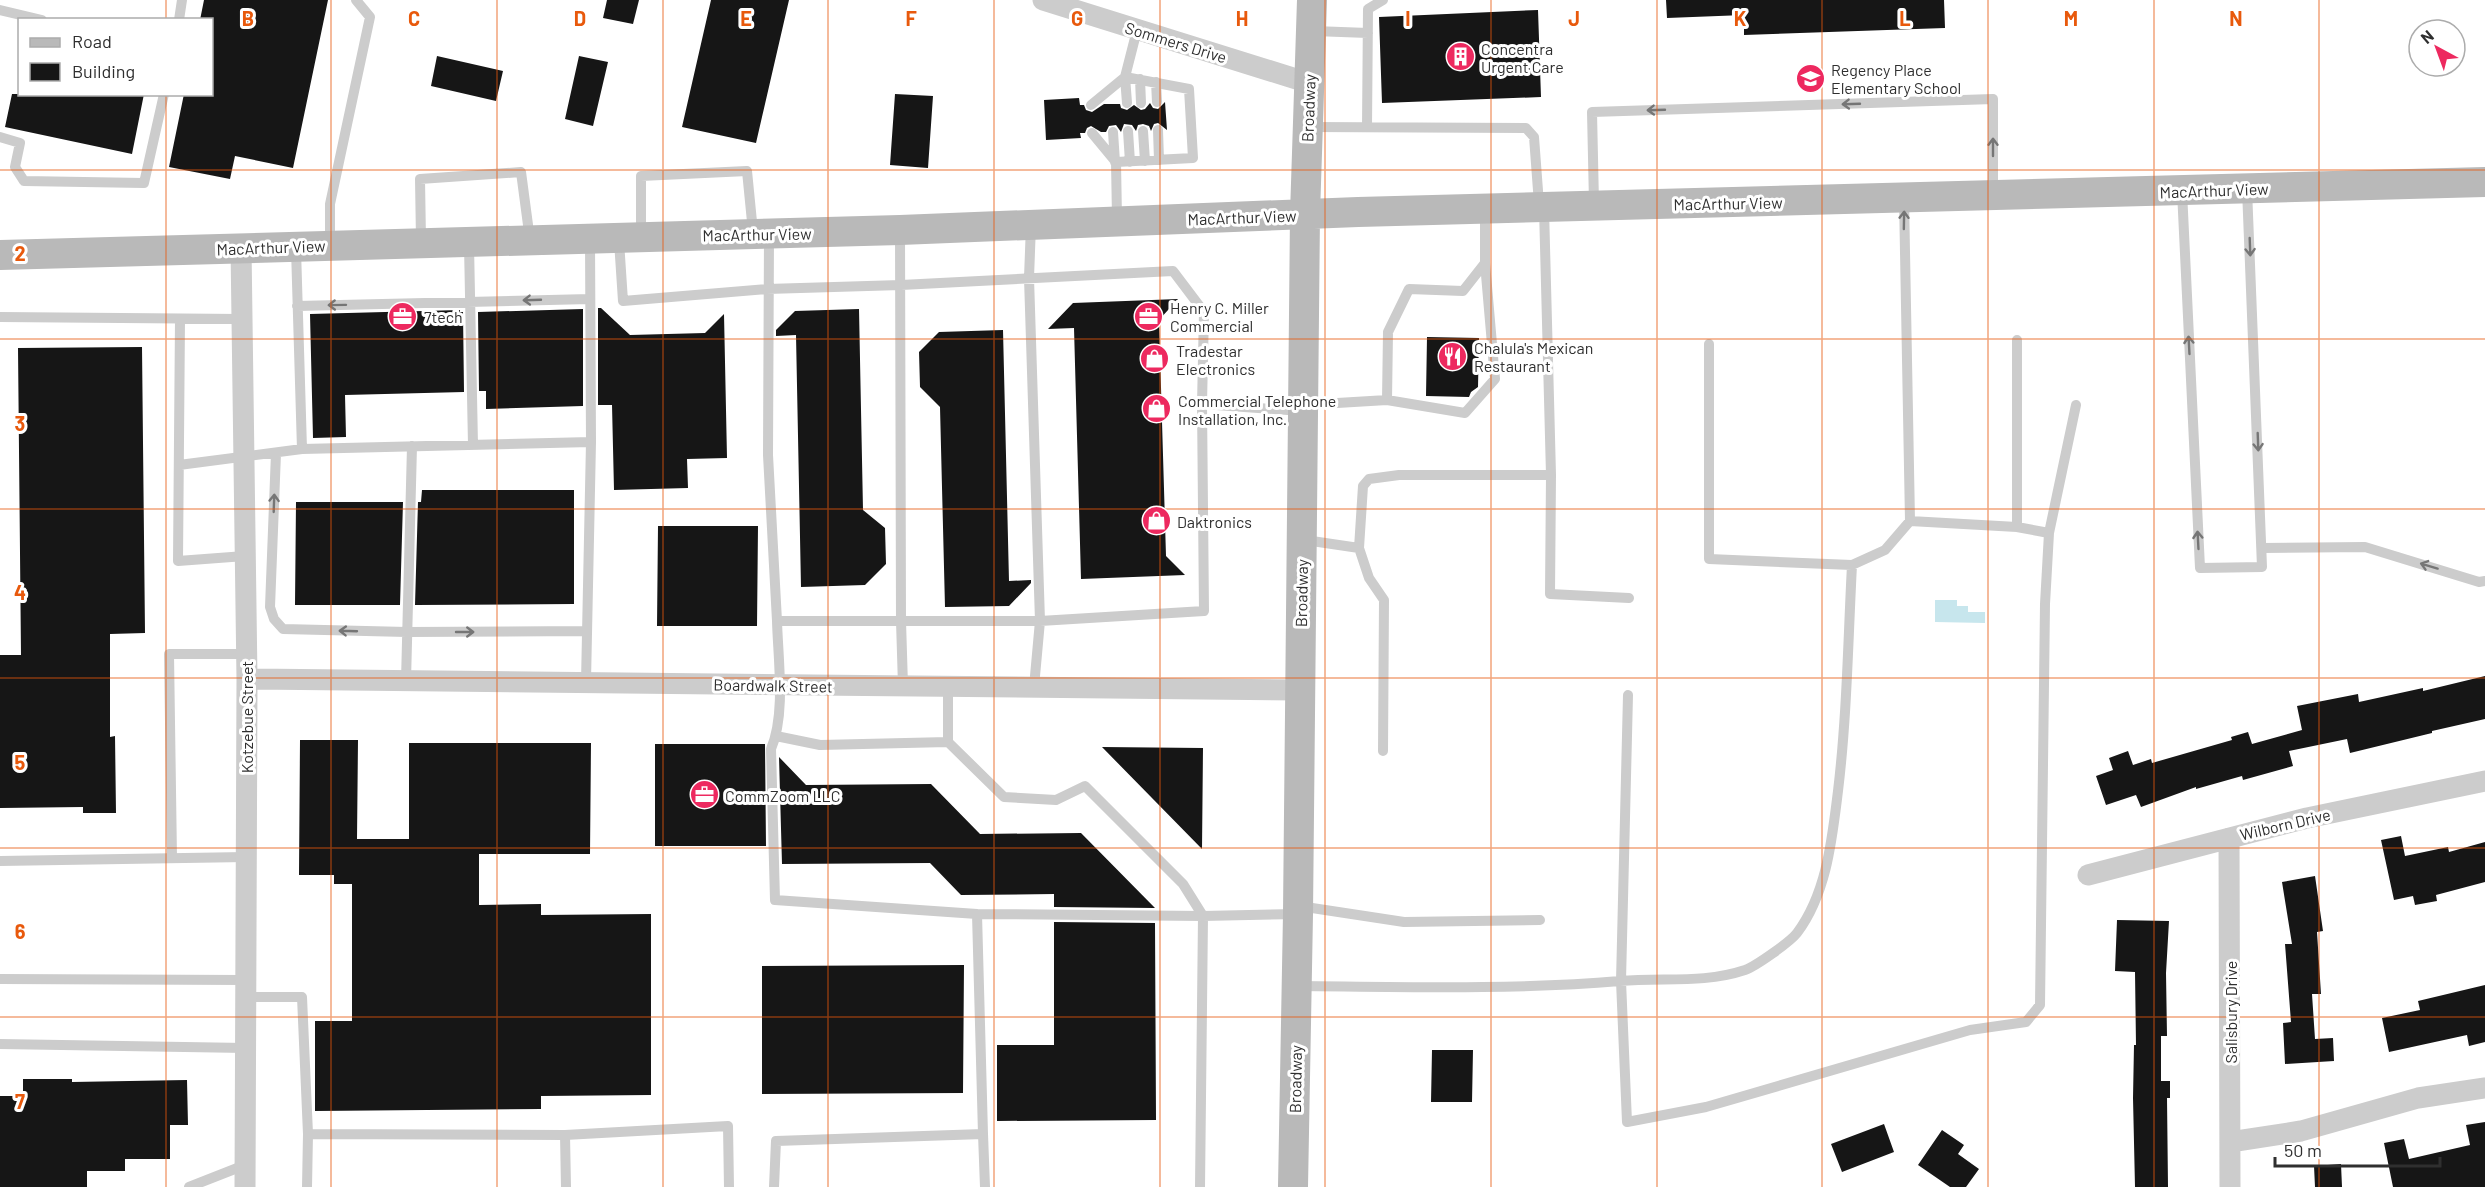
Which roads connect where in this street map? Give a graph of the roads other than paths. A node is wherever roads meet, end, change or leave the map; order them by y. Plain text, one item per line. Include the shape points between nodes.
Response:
1 (182, 0) edge
2 (356, 0) edge
3 (1043, 0) edge
4 (1312, 0) edge
5 (1383, 0) edge
6 (1087, 7) edge
7 (0, 9) edge
8 (34, 18) edge
9 (179, 18) edge
10 (1137, 30) junction
11 (1311, 31) junction
12 (1368, 33) junction
13 (1125, 77) junction
14 (1140, 80) junction
15 (1156, 82) junction
16 (1309, 83) junction
17 (1110, 89) junction
18 (164, 96) edge
19 (1157, 102) dead end
20 (1127, 103) dead end
21 (1142, 103) dead end
22 (1111, 104) dead end
23 (1091, 105) dead end
24 (1308, 127) junction
25 (1367, 127) junction
26 (1158, 130) dead end
27 (1128, 131) dead end
28 (1143, 131) dead end
29 (1113, 132) dead end
30 (1092, 133) dead end
31 (0, 137) edge
32 (1159, 160) junction
33 (1145, 161) junction
34 (1116, 162) junction
35 (1130, 162) junction
36 (2485, 183) edge
37 (2247, 189) junction
38 (2182, 190) junction
39 (1993, 195) junction
40 (1904, 198) junction
41 (1594, 206) junction
42 (1541, 208) junction
43 (1485, 209) junction
44 (1305, 214) junction
45 (1118, 222) junction
46 (1031, 225) junction
47 (900, 230) junction
48 (761, 234) junction
49 (616, 238) junction
50 (530, 240) junction
51 (469, 241) junction
52 (421, 242) junction
53 (330, 245) junction
54 (296, 246) junction
55 (241, 247) junction
56 (0, 255) edge
57 (1485, 263) junction
58 (1029, 278) junction
59 (901, 285) junction
60 (767, 289) junction
61 (590, 299) junction
62 (470, 302) junction
63 (297, 306) junction
64 (0, 317) edge
65 (180, 319) junction
66 (242, 319) junction
67 (2017, 340) dead end
68 (1709, 344) dead end
69 (1387, 400) junction
70 (1202, 404) junction
71 (2076, 405) dead end
72 (1304, 408) junction
73 (591, 442) junction
74 (473, 445) junction
75 (412, 446) junction
76 (302, 449) junction
77 (276, 453) junction
78 (244, 458) junction
79 (179, 465) junction
80 (1551, 475) junction
81 (1910, 521) junction
82 (2017, 527) junction
83 (2049, 533) junction
84 (1302, 539) junction
85 (1359, 548) junction
86 (2262, 548) junction
87 (245, 556) junction
88 (1852, 565) junction
89 (2485, 581) edge
90 (1629, 598) dead end
91 (777, 621) junction
92 (901, 621) junction
93 (1040, 621) junction
94 (587, 631) junction
95 (407, 632) junction
96 (247, 654) junction
97 (247, 679) junction
98 (406, 681) junction
99 (586, 682) junction
100 (780, 685) junction
101 (903, 686) junction
102 (948, 687) junction
103 (1034, 687) junction
104 (1299, 690) junction
105 (1628, 694) dead end
106 (776, 736) junction
107 (948, 742) junction
108 (1383, 751) dead end
109 (2485, 782) edge
110 (2229, 838) junction
111 (246, 857) junction
112 (172, 858) junction
113 (0, 861) edge
114 (2088, 875) dead end
115 (1298, 910) junction
116 (977, 914) junction
117 (1203, 916) junction
118 (1540, 920) dead end
119 (0, 979) edge
120 (1621, 981) junction
121 (1296, 986) junction
122 (246, 989) junction
123 (0, 1044) edge
124 (246, 1048) junction
125 (2485, 1089) edge
126 (308, 1134) junction
127 (983, 1134) junction
128 (565, 1135) junction
129 (2230, 1142) junction
130 (245, 1165) junction
131 (189, 1187) edge
132 (245, 1187) edge
133 (307, 1187) edge
134 (566, 1187) edge
135 (729, 1187) edge
136 (774, 1187) edge
137 (985, 1187) edge
138 (1200, 1187) edge
139 (1293, 1187) edge
140 (2230, 1187) edge

1 - 9 lane
2 - 53 lane via 370,17 330,204
3 - 6 street, Sommers Drive
4 - 11 street, Broadway
5 - 12 lane via 1368,9
6 - 10 street, Sommers Drive
7 - 8 lane
10 - 13 lane
10 - 16 street, Sommers Drive
11 - 12 lane
11 - 16 street, Broadway
12 - 25 lane
13 - 14 lane
13 - 17 lane
13 - 20 lane
14 - 15 lane
14 - 21 lane
15 - 19 lane
15 - 32 lane via 1189,89 1193,158
16 - 24 street, Broadway
17 - 22 lane
17 - 23 lane
18 - 31 lane via 144,183 24,181 15,167 20,142
24 - 25 lane
24 - 44 street, Broadway
25 - 42 lane via 1526,128 1534,137
26 - 32 lane
27 - 35 lane
28 - 33 lane
29 - 34 lane
30 - 34 lane
32 - 33 lane
33 - 35 lane
34 - 35 lane
34 - 45 lane
36 - 37 street, MacArthur View
37 - 38 street, MacArthur View
37 -> 86 lane
38 - 39 street, MacArthur View
86 -> 38 lane via 2262,567 2200,568
39 - 40 street, MacArthur View
39 -> 41 lane via 1993,99 1592,112
40 - 41 street, MacArthur View
81 -> 40 lane
41 - 42 street, MacArthur View
42 - 43 street, MacArthur View
42 - 80 lane
43 - 44 street, MacArthur View
43 - 57 lane
44 - 45 street, MacArthur View
44 - 72 street, Broadway
45 - 46 street, MacArthur View
46 - 47 street, MacArthur View
46 - 58 lane
47 - 48 street, MacArthur View
47 - 59 lane
48 - 49 street, MacArthur View
48 - 49 lane via 747,171 641,176
48 - 60 lane
49 - 50 street, MacArthur View
49 - 60 lane via 623,301
49 - 61 lane
50 - 51 street, MacArthur View
50 - 52 lane via 521,172 420,179
51 - 52 street, MacArthur View
51 - 62 lane
52 - 53 street, MacArthur View
53 - 54 street, MacArthur View
54 - 55 street, MacArthur View
54 - 63 lane
55 - 56 street, MacArthur View
55 - 66 street, Kotzebue Street
57 - 69 lane via 1463,291 1409,289 1388,332
57 - 69 lane via 1495,379 1465,413
58 - 59 lane
58 - 70 lane via 1173,271 1204,312
58 - 93 lane
59 - 60 lane
59 - 92 lane
60 - 91 lane via 768,455
61 -> 62 lane
61 - 73 lane
62 -> 63 lane
62 - 74 lane
63 - 76 lane
64 - 65 lane
65 - 66 lane
65 - 79 lane
66 - 78 street, Kotzebue Street
67 - 82 lane
68 - 88 lane via 1709,559
69 - 72 lane
70 - 72 lane
70 - 93 lane via 1204,611
71 - 83 lane
72 - 84 street, Broadway
73 - 74 lane
73 - 94 lane
74 - 75 lane
75 - 76 lane
75 - 95 lane
76 - 77 lane
77 - 78 lane
95 -> 77 lane via 283,628 274,619 270,607
78 - 79 lane
78 - 87 street, Kotzebue Street
79 - 87 lane via 178,561
80 - 85 lane via 1369,478 1363,486
80 - 90 lane via 1550,594
81 - 82 lane
81 - 88 lane via 1885,550
82 - 83 lane
83 - 120 lane via 2040,1005 2026,1022 1970,1030 1706,1107 1628,1122
84 - 85 lane
84 - 104 street, Broadway
85 - 108 lane via 1369,578 1384,600
89 -> 86 lane via 2366,547
87 - 96 street, Kotzebue Street
88 - 120 lane via 1844,735 1830,854 1814,902 1801,926 1796,934 1748,969 1701,980
91 - 92 lane
91 - 100 lane
92 - 93 lane
92 - 101 lane
93 - 103 lane
95 -> 94 lane
94 - 99 lane
95 - 98 lane
96 - 97 street, Kotzebue Street
96 - 112 lane via 169,654
97 - 98 street, Boardwalk Street
97 - 111 street, Kotzebue Street
98 - 99 street, Boardwalk Street
99 - 100 street, Boardwalk Street
100 - 101 street, Boardwalk Street
100 - 106 lane
101 - 102 street, Boardwalk Street
102 - 103 street, Boardwalk Street
102 - 107 lane
103 - 104 street, Boardwalk Street
104 - 115 street, Broadway
105 - 120 lane
106 - 107 lane via 820,745
106 - 116 lane via 771,749 775,900
107 - 117 lane via 1004,797 1056,800 1084,786 1183,884
109 - 110 street, Wilborn Drive
110 - 114 street, Wilborn Drive
110 - 129 street, Salisbury Drive
111 - 112 lane
111 - 122 street, Kotzebue Street
112 - 113 lane
115 - 117 lane
115 - 118 lane via 1404,922
115 - 121 street, Broadway
116 - 117 lane
116 - 127 lane
117 - 138 lane
119 - 122 lane
120 - 121 lane via 1523,987
121 - 139 street, Broadway
122 - 124 street, Kotzebue Street
122 - 126 lane via 302,997
123 - 124 lane
124 - 130 street, Kotzebue Street
125 - 129 street via 2418,1098 2301,1131
126 - 128 lane
126 - 133 lane
127 - 136 lane via 776,1141
127 - 137 lane
128 - 134 lane
128 - 135 lane via 728,1126
129 - 140 street, Salisbury Drive
130 - 131 lane
130 - 132 street, Kotzebue Street

